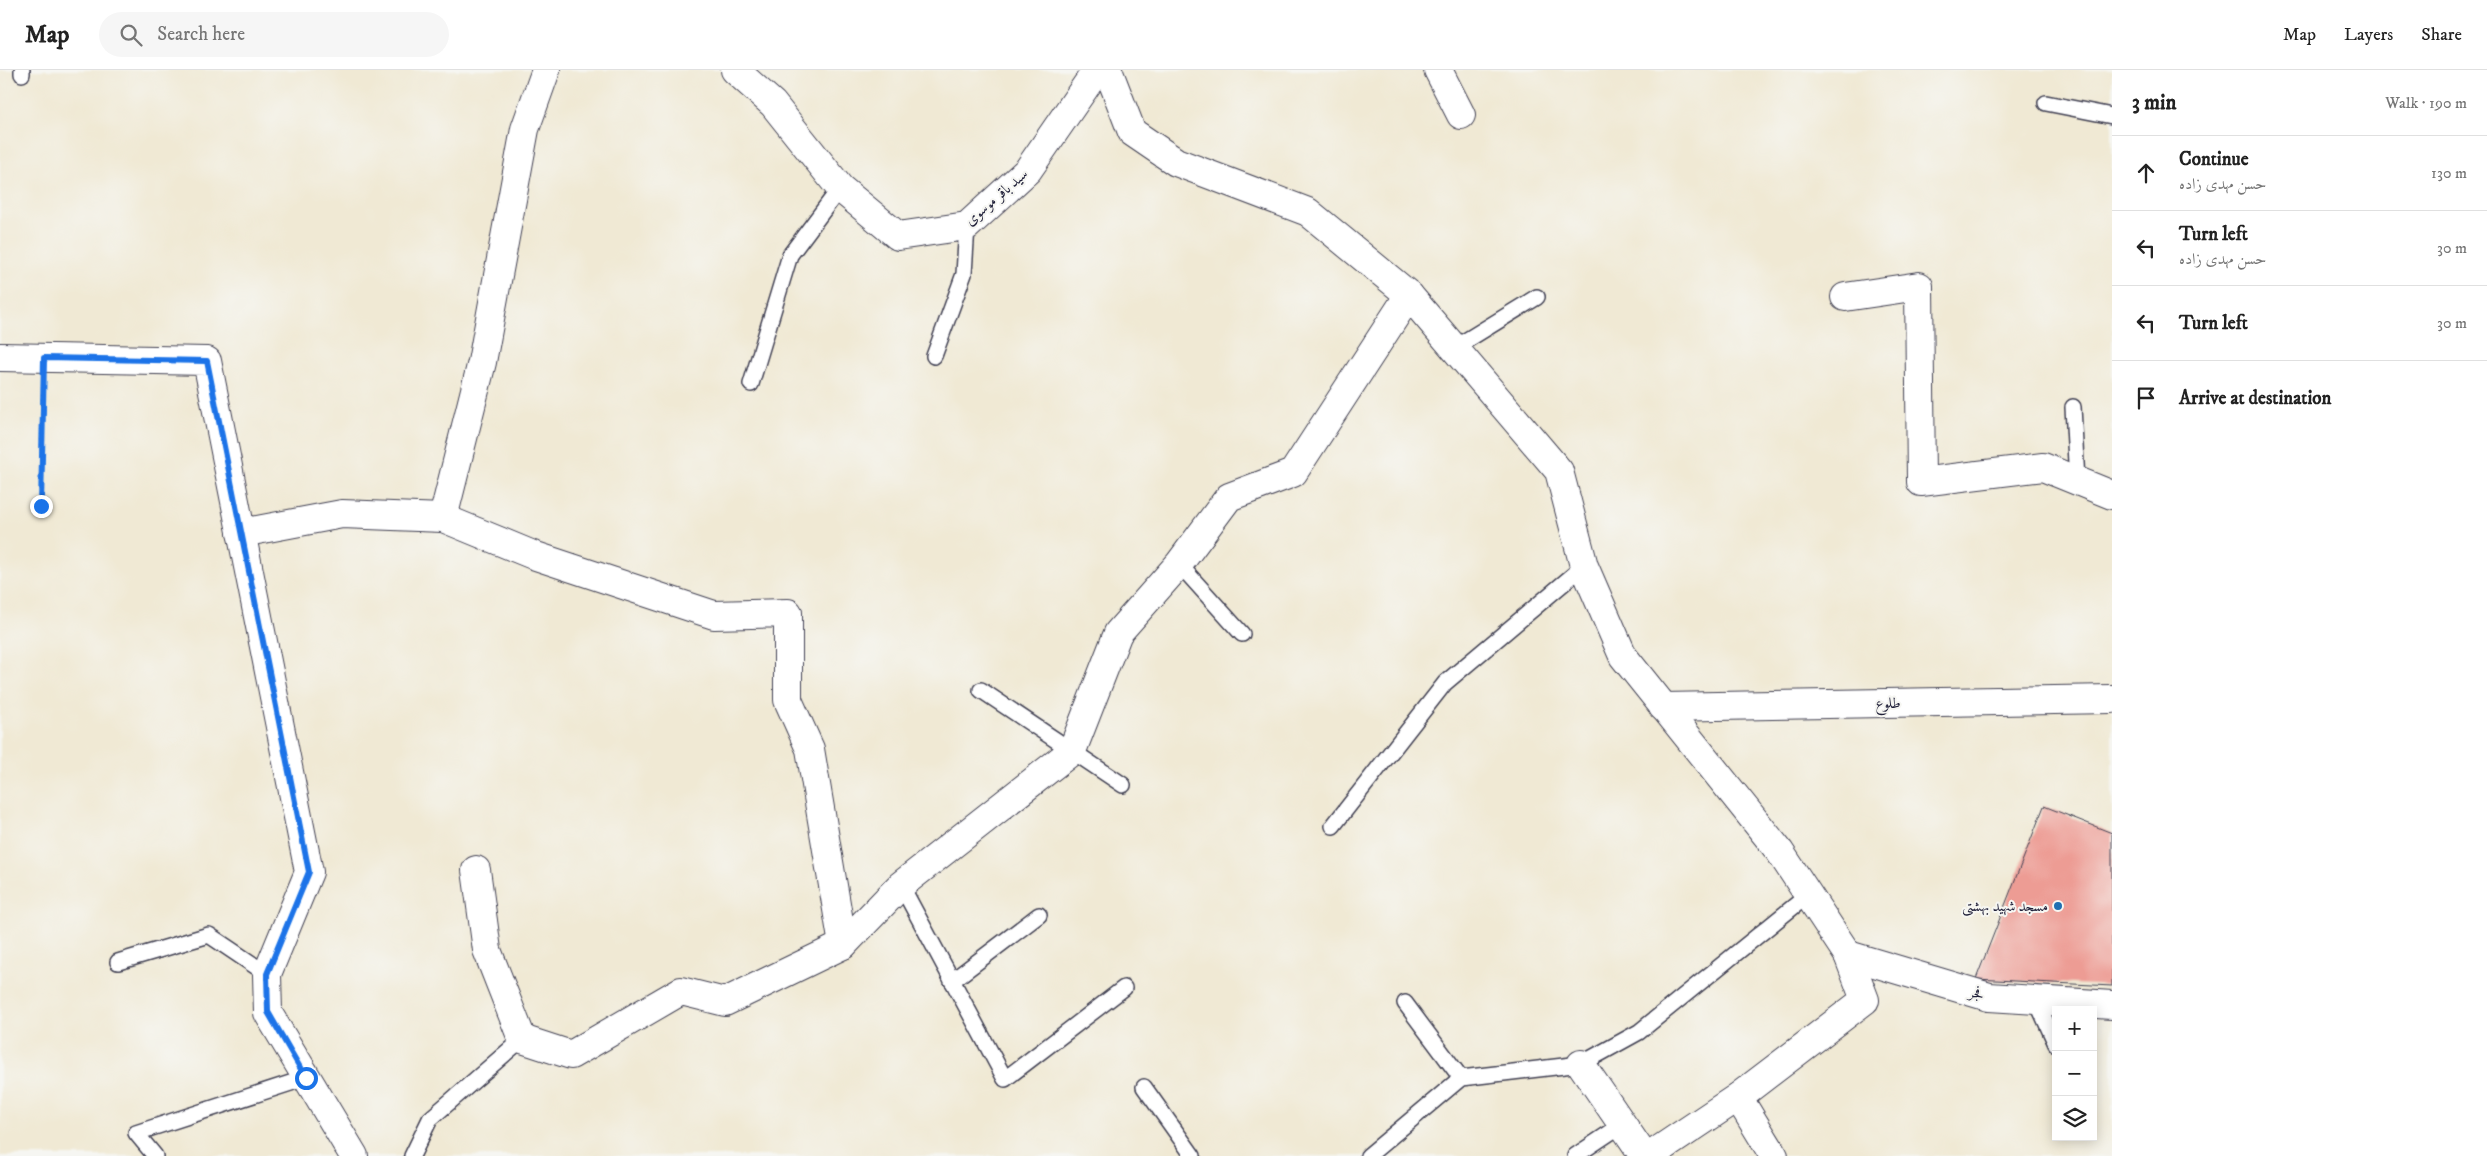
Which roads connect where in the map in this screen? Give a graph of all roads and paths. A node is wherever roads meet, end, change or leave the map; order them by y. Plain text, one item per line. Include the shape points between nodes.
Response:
1 (546, 70) edge
2 (735, 70) edge
3 (1097, 70) edge
4 (1108, 70) edge
5 (1438, 70) edge
6 (2046, 103) dead end
7 (1461, 115) dead end
8 (2112, 116) edge
9 (840, 188) junction
10 (967, 226) junction
11 (1409, 295) junction
12 (1537, 297) dead end
13 (1845, 297) dead end
14 (1454, 348) junction
15 (934, 356) dead end
16 (0, 357) edge
17 (44, 358) junction
18 (751, 384) dead end
19 (2074, 407) dead end
20 (2077, 481) junction
21 (2112, 495) edge
22 (41, 506) dead end
23 (443, 518) junction
24 (241, 533) junction
25 (1179, 564) junction
26 (1584, 566) junction
27 (1242, 634) dead end
28 (981, 690) dead end
29 (2112, 699) edge
30 (1663, 707) junction
31 (1072, 751) junction
32 (1123, 785) dead end
33 (1333, 826) dead end
34 (476, 870) dead end
35 (901, 885) junction
36 (1808, 895) junction
37 (1039, 915) dead end
38 (843, 945) junction
39 (1848, 955) junction
40 (118, 962) dead end
41 (267, 974) junction
42 (952, 981) junction
43 (1124, 988) dead end
44 (2036, 1000) junction
45 (1406, 1002) dead end
46 (2112, 1005) edge
47 (2052, 1035) edge
48 (522, 1039) junction
49 (1581, 1064) junction
50 (306, 1078) junction
51 (1461, 1078) junction
52 (1144, 1087) dead end
53 (1738, 1097) junction
54 (1623, 1124) junction
55 (155, 1156) edge
56 (354, 1156) edge
57 (412, 1156) edge
58 (1193, 1156) edge
59 (1368, 1156) edge
60 (1575, 1156) edge
61 (1644, 1156) edge
62 (1650, 1156) edge
63 (1774, 1156) edge

1 - 23 street via 525,129 482,362
2 - 9 street, سید باقر موسوی via 773,104
3 - 10 street, سید باقر موسوی via 1028,170
4 - 11 street via 1132,132 1176,162 1308,212
5 - 7 street
6 - 8 lane
9 - 10 street, سید باقر موسوی via 898,236
9 - 18 lane via 790,256
10 - 15 lane via 964,274
11 - 14 street
11 - 25 street via 1293,473 1229,497
12 - 14 lane
13 - 20 street via 1919,286 1921,482 2043,467
14 - 26 street via 1559,471
16 - 17 street
17 - 22 path
17 - 24 street via 207,361
19 - 20 lane
20 - 21 street
23 - 24 street via 342,514
23 - 38 street via 533,555 714,614 788,613 788,700 810,749
24 - 41 street via 309,872
25 - 27 lane
25 - 31 street via 1118,633
26 - 30 street via 1623,656
26 - 33 lane via 1445,683
28 - 31 lane
29 - 30 street, طلوع
30 - 36 street via 1780,852
31 - 32 lane
31 - 35 street
34 - 48 street via 487,950
35 - 38 street
35 - 42 lane
36 - 39 street
36 - 49 lane via 1639,1032
37 - 42 lane
38 - 48 street via 725,1002 681,991 571,1055
39 - 44 street, فجر via 1989,997
39 - 53 street via 1865,1000
40 - 41 lane via 209,935
41 - 50 street via 268,1012
42 - 43 lane via 1005,1079
44 - 46 street, فجر
44 - 47 lane
45 - 51 lane
48 - 57 lane via 430,1119
49 - 51 lane
49 - 54 street
50 - 55 lane via 136,1133
50 - 56 street
51 - 59 lane
52 - 58 lane
53 - 62 street
53 - 63 street
54 - 60 lane
54 - 61 street

